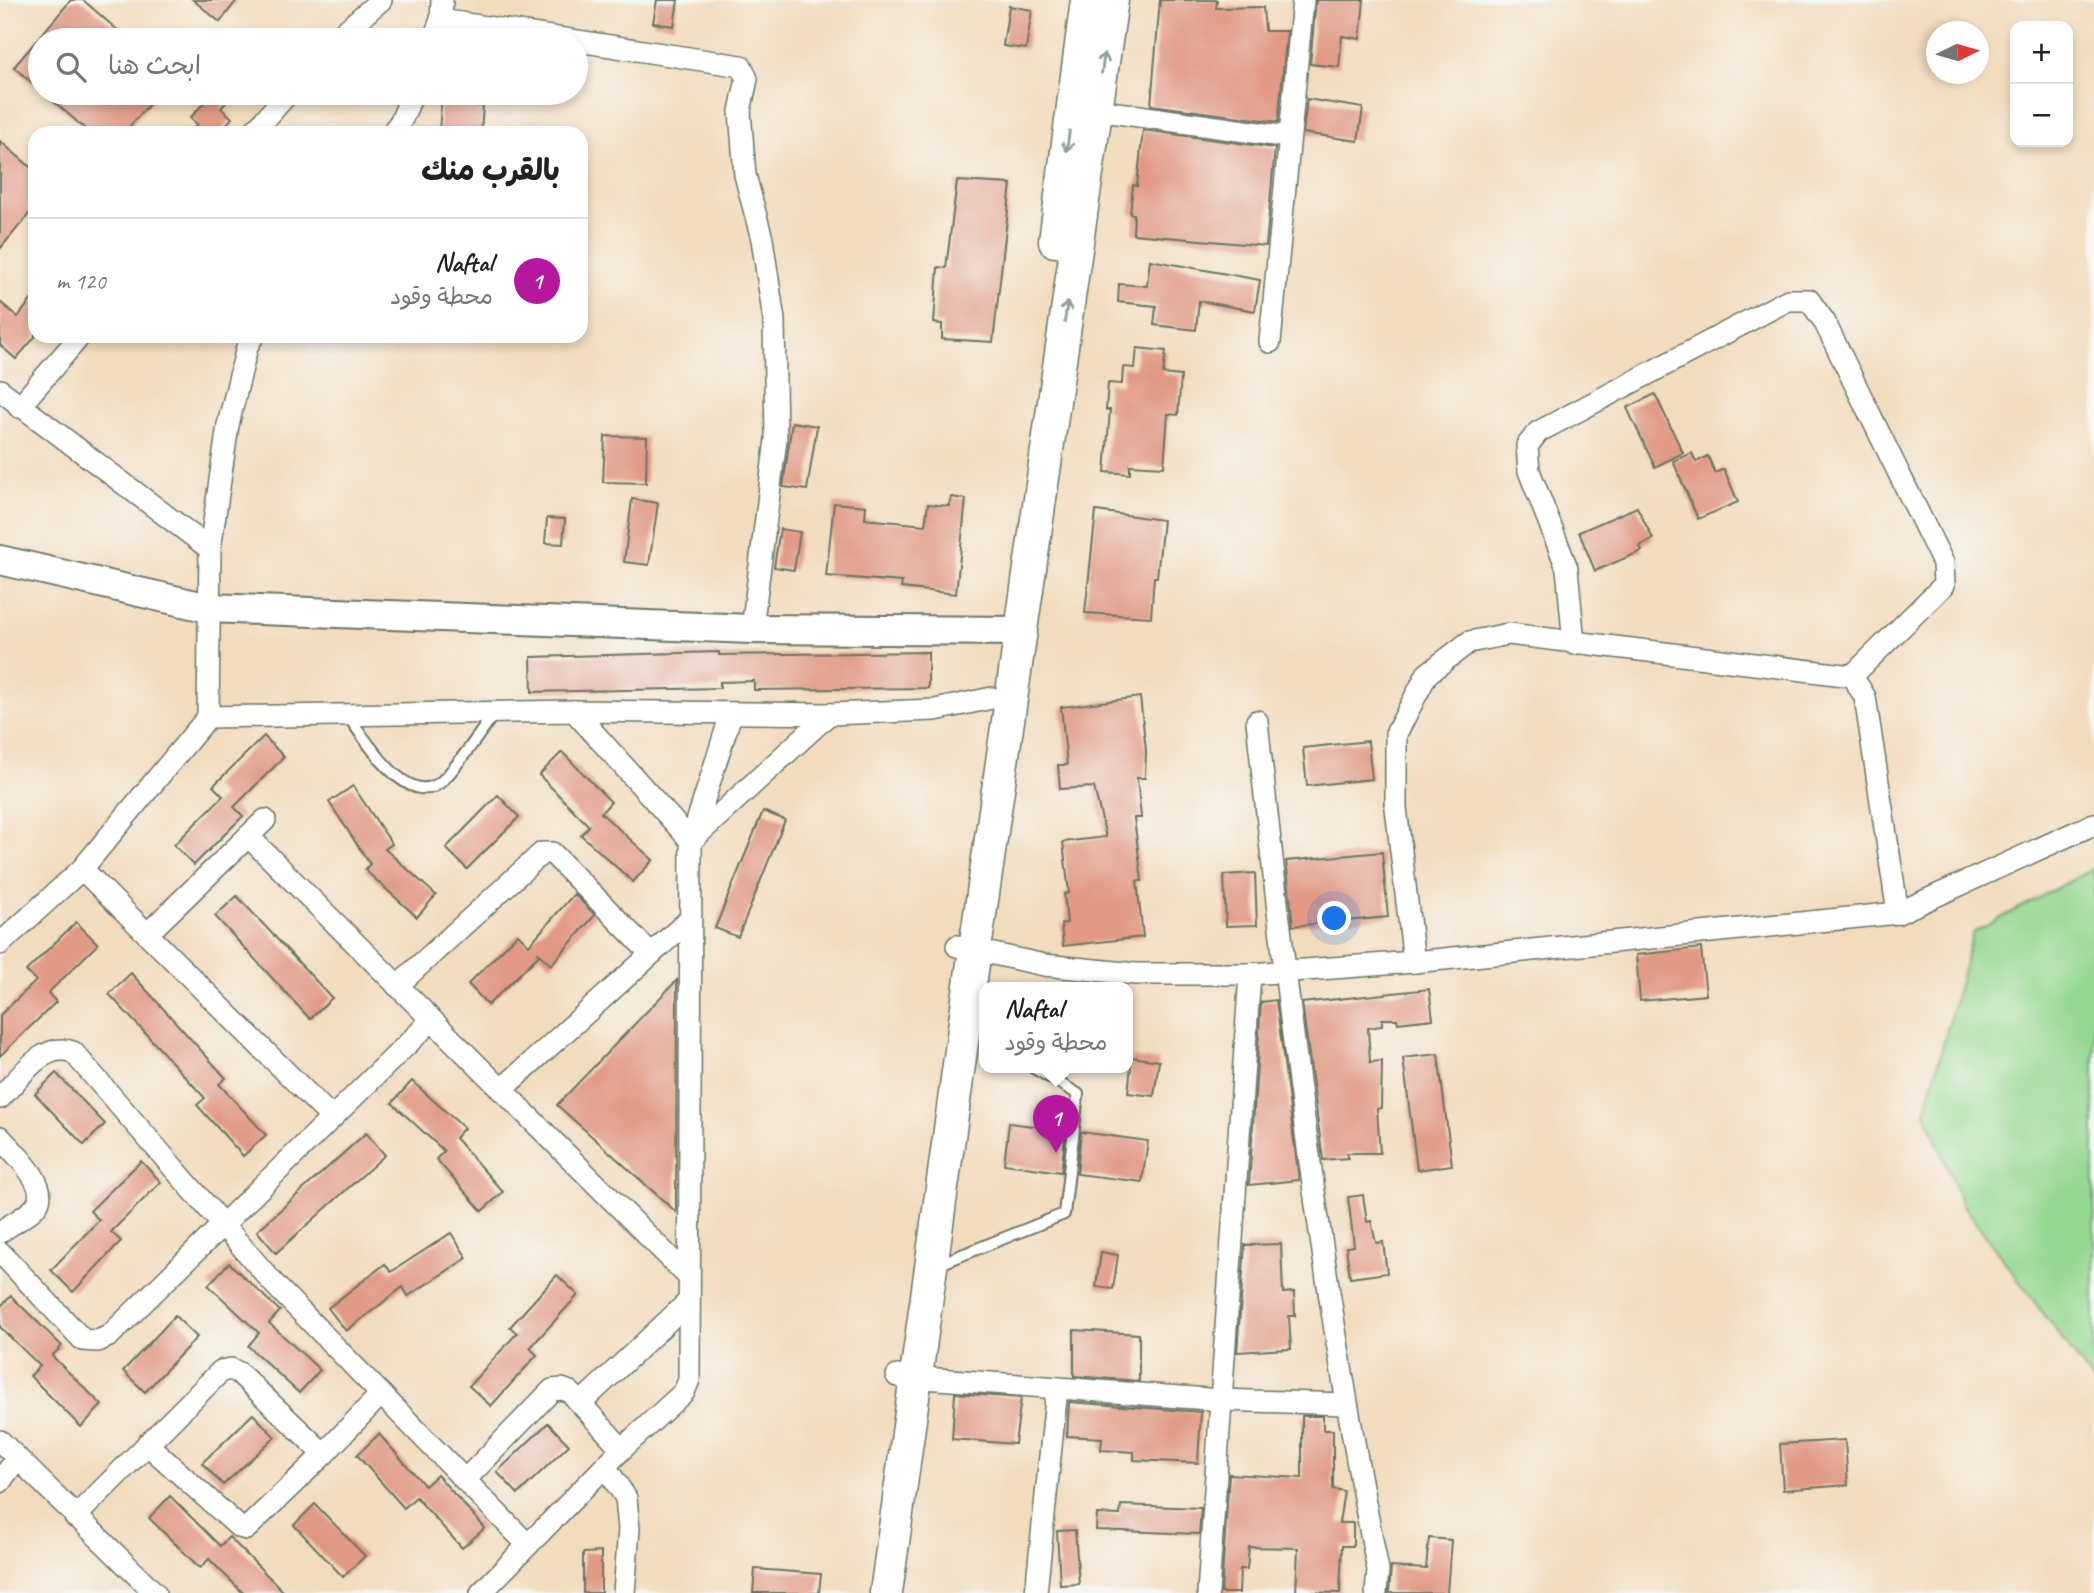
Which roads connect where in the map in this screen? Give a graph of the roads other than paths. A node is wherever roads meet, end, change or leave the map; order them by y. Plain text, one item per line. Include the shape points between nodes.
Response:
1 (381, 0) edge
2 (1087, 0) edge
3 (1112, 0) edge
4 (1303, 0) edge
5 (441, 10) edge
6 (349, 28) edge
7 (436, 28) edge
8 (535, 28) edge
9 (588, 38) edge
10 (278, 105) edge
11 (407, 105) edge
12 (1096, 110) junction
13 (259, 126) edge
14 (397, 126) edge
15 (1288, 137) junction
16 (1270, 342) dead end
17 (74, 343) edge
18 (249, 343) edge
19 (0, 390) edge
20 (19, 407) junction
21 (210, 549) junction
22 (0, 560) edge
23 (209, 608) junction
24 (752, 629) junction
25 (1011, 631) junction
26 (1574, 643) junction
27 (1852, 676) junction
28 (992, 698) junction
29 (574, 711) junction
30 (494, 714) junction
31 (731, 714) junction
32 (829, 714) junction
33 (347, 715) junction
34 (208, 717) junction
35 (1257, 721) dead end
36 (265, 820) dead end
37 (2094, 824) edge
38 (248, 836) junction
39 (691, 841) junction
40 (82, 869) junction
41 (1898, 913) junction
42 (690, 919) junction
43 (147, 934) junction
44 (0, 944) edge
45 (966, 948) junction
46 (651, 954) junction
47 (1415, 962) junction
48 (1283, 972) junction
49 (1250, 974) junction
50 (397, 986) junction
51 (432, 1020) junction
52 (1042, 1073) edge
53 (501, 1090) junction
54 (0, 1098) edge
55 (332, 1118) junction
56 (0, 1137) edge
57 (222, 1225) junction
58 (0, 1232) edge
59 (0, 1252) edge
60 (932, 1267) junction
61 (689, 1277) junction
62 (689, 1301) junction
63 (906, 1377) junction
64 (1057, 1388) junction
65 (381, 1394) junction
66 (1221, 1400) junction
67 (581, 1403) junction
68 (1345, 1404) junction
69 (0, 1441) edge
70 (148, 1444) junction
71 (622, 1449) junction
72 (324, 1454) junction
73 (18, 1458) junction
74 (605, 1466) junction
75 (465, 1480) junction
76 (0, 1482) edge
77 (75, 1517) junction
78 (528, 1545) junction
79 (155, 1593) edge
80 (481, 1593) edge
81 (624, 1593) edge
82 (866, 1593) edge
83 (886, 1593) edge
84 (1036, 1593) edge
85 (1208, 1593) edge
86 (1376, 1593) edge

1 - 6 street
2 -> 25 main road
12 -> 3 main road
4 - 15 street
5 - 7 street
5 - 8 street
9 - 24 street via 741,66 747,79 740,111 745,175 762,239 774,320 776,439
10 - 13 street
11 - 14 street
12 - 15 street
25 -> 12 main road
15 - 16 street
17 - 20 street
18 - 21 street via 228,425
19 - 20 street
20 - 21 street
21 - 23 street
22 - 23 main road
23 - 24 main road
23 - 34 street
24 - 25 main road
25 - 28 main road
25 - 45 main road
26 - 27 street
26 - 27 street via 1567,568 1529,471 1527,446 1538,432 1788,300 1809,300 1824,321 1943,563 1944,585
26 - 47 street via 1509,634 1469,642 1427,674 1396,734 1396,808
27 - 41 street via 1865,697
28 - 32 street via 934,710
28 - 45 main road
29 - 30 street
29 - 31 street
29 - 39 street
30 - 33 street
30 - 33 lane via 444,780 429,789 411,787 396,777
31 - 32 street
31 - 39 street
32 - 39 street
33 - 34 street
34 - 40 street
35 - 48 street
36 - 38 street
37 - 41 street
38 - 43 street
38 - 50 street
39 - 42 street
40 - 43 street
40 - 44 street
41 - 47 street
42 - 46 street
42 - 61 street
43 - 55 street
45 - 49 street via 1044,965 1136,974
45 - 60 main road via 970,1031
45 - 63 main road
46 - 50 street via 547,852
46 - 53 street
47 - 48 street
48 - 49 street
48 - 68 street
49 - 66 street
50 - 51 street
51 - 53 street
51 - 55 street
52 - 60 lane via 1078,1094 1064,1214
53 - 61 street
54 - 57 street via 49,1051 73,1052
55 - 57 street
56 - 58 street via 40,1184 41,1194 38,1205
57 - 59 street via 98,1341 83,1339
57 - 65 street
60 - 63 main road
61 - 62 street
62 - 67 street
62 - 71 street via 689,1380 684,1392
63 - 64 street
63 - 82 main road
63 - 83 main road
64 - 66 street
64 - 84 street
65 - 72 street
65 - 75 street
66 - 68 street
66 - 85 street
67 - 71 street
67 - 75 street via 570,1392 552,1390
68 - 86 street via 1378,1570
69 - 73 street
70 - 72 street via 239,1528 246,1529
70 - 72 street via 221,1371 231,1369
70 - 77 street
71 - 74 street
73 - 76 street
73 - 77 street
74 - 78 street
74 - 81 street via 626,1498 629,1530
75 - 78 street
77 - 79 street
78 - 80 street

